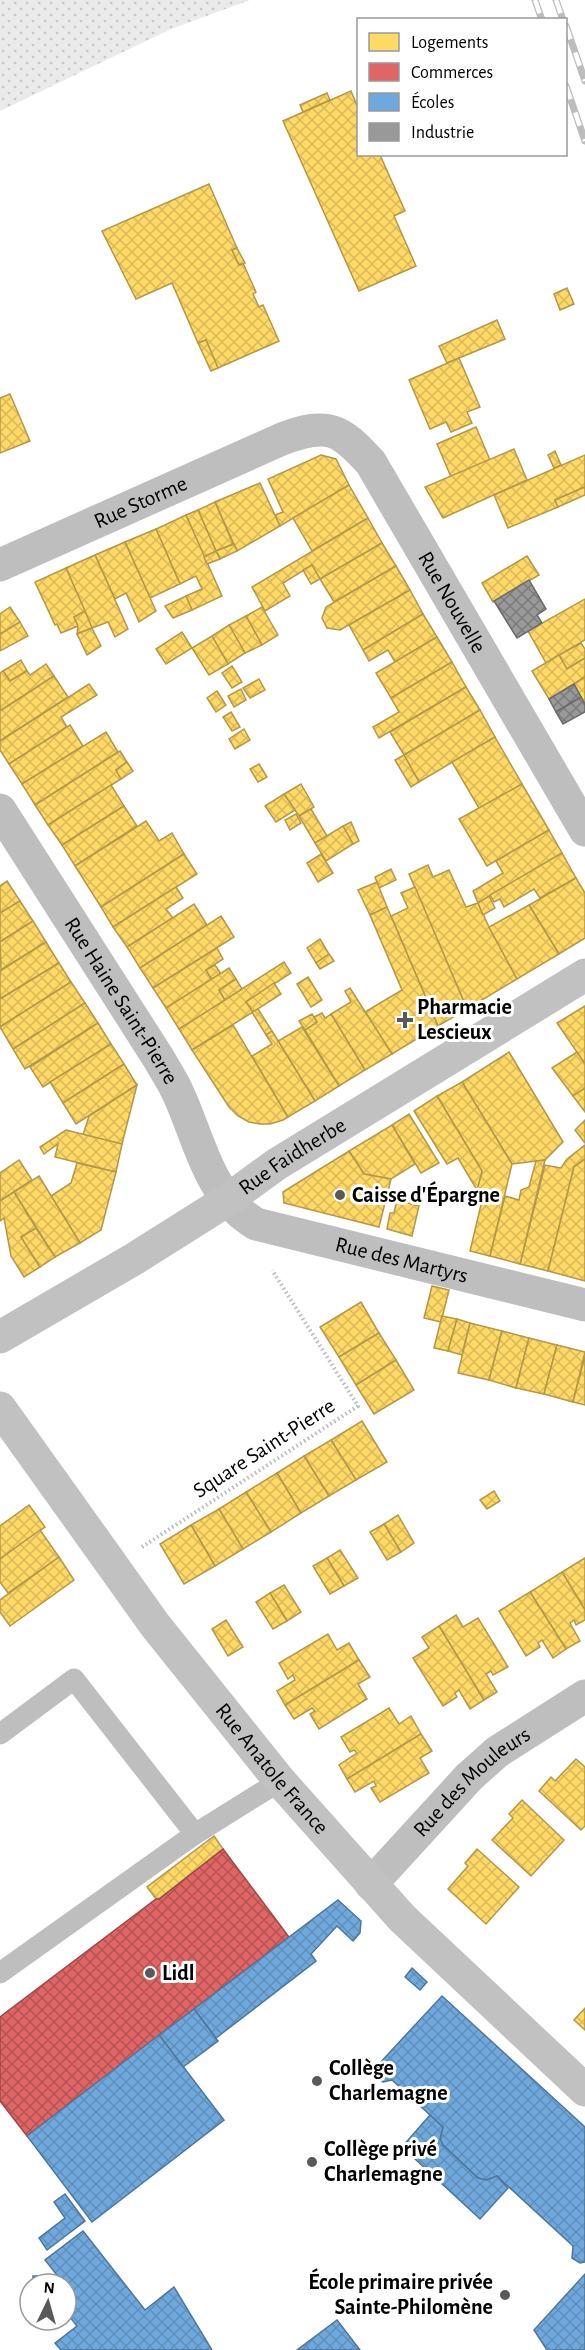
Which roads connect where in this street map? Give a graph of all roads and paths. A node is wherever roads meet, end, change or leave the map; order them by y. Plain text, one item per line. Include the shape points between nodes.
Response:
1 (282, 439) joint
2 (0, 566) edge
3 (0, 810) edge
4 (585, 830) edge
5 (585, 975) edge
6 (226, 1201) junction
7 (272, 1270) dead end
8 (585, 1305) edge
9 (0, 1337) edge
10 (0, 1408) edge
11 (114, 1566) junction
12 (585, 1696) edge
13 (0, 1734) edge
14 (280, 1781) junction
15 (195, 1834) junction
16 (371, 1884) junction
17 (0, 1973) edge
18 (585, 2090) edge

1 - 2 street, Rue Storme
1 - 4 street, Rue Nouvelle via 304,430 339,433 371,463
3 - 6 street, Rue Haine Saint-Pierre via 159,1059
5 - 6 street, Rue Faidherbe via 277,1164
6 - 8 street, Rue des Martyrs via 256,1224
6 - 9 street, Rue Faidherbe
7 - 11 path, Square Saint-Pierre via 358,1406
10 - 11 street, Rue Anatole France
11 - 14 street, Rue Anatole France via 155,1625
12 - 16 street, Rue des Mouleurs via 497,1752
13 - 15 lane via 74,1679
14 - 15 lane
14 - 16 street, Rue Anatole France
15 - 17 lane
16 - 18 street, Rue Anatole France

